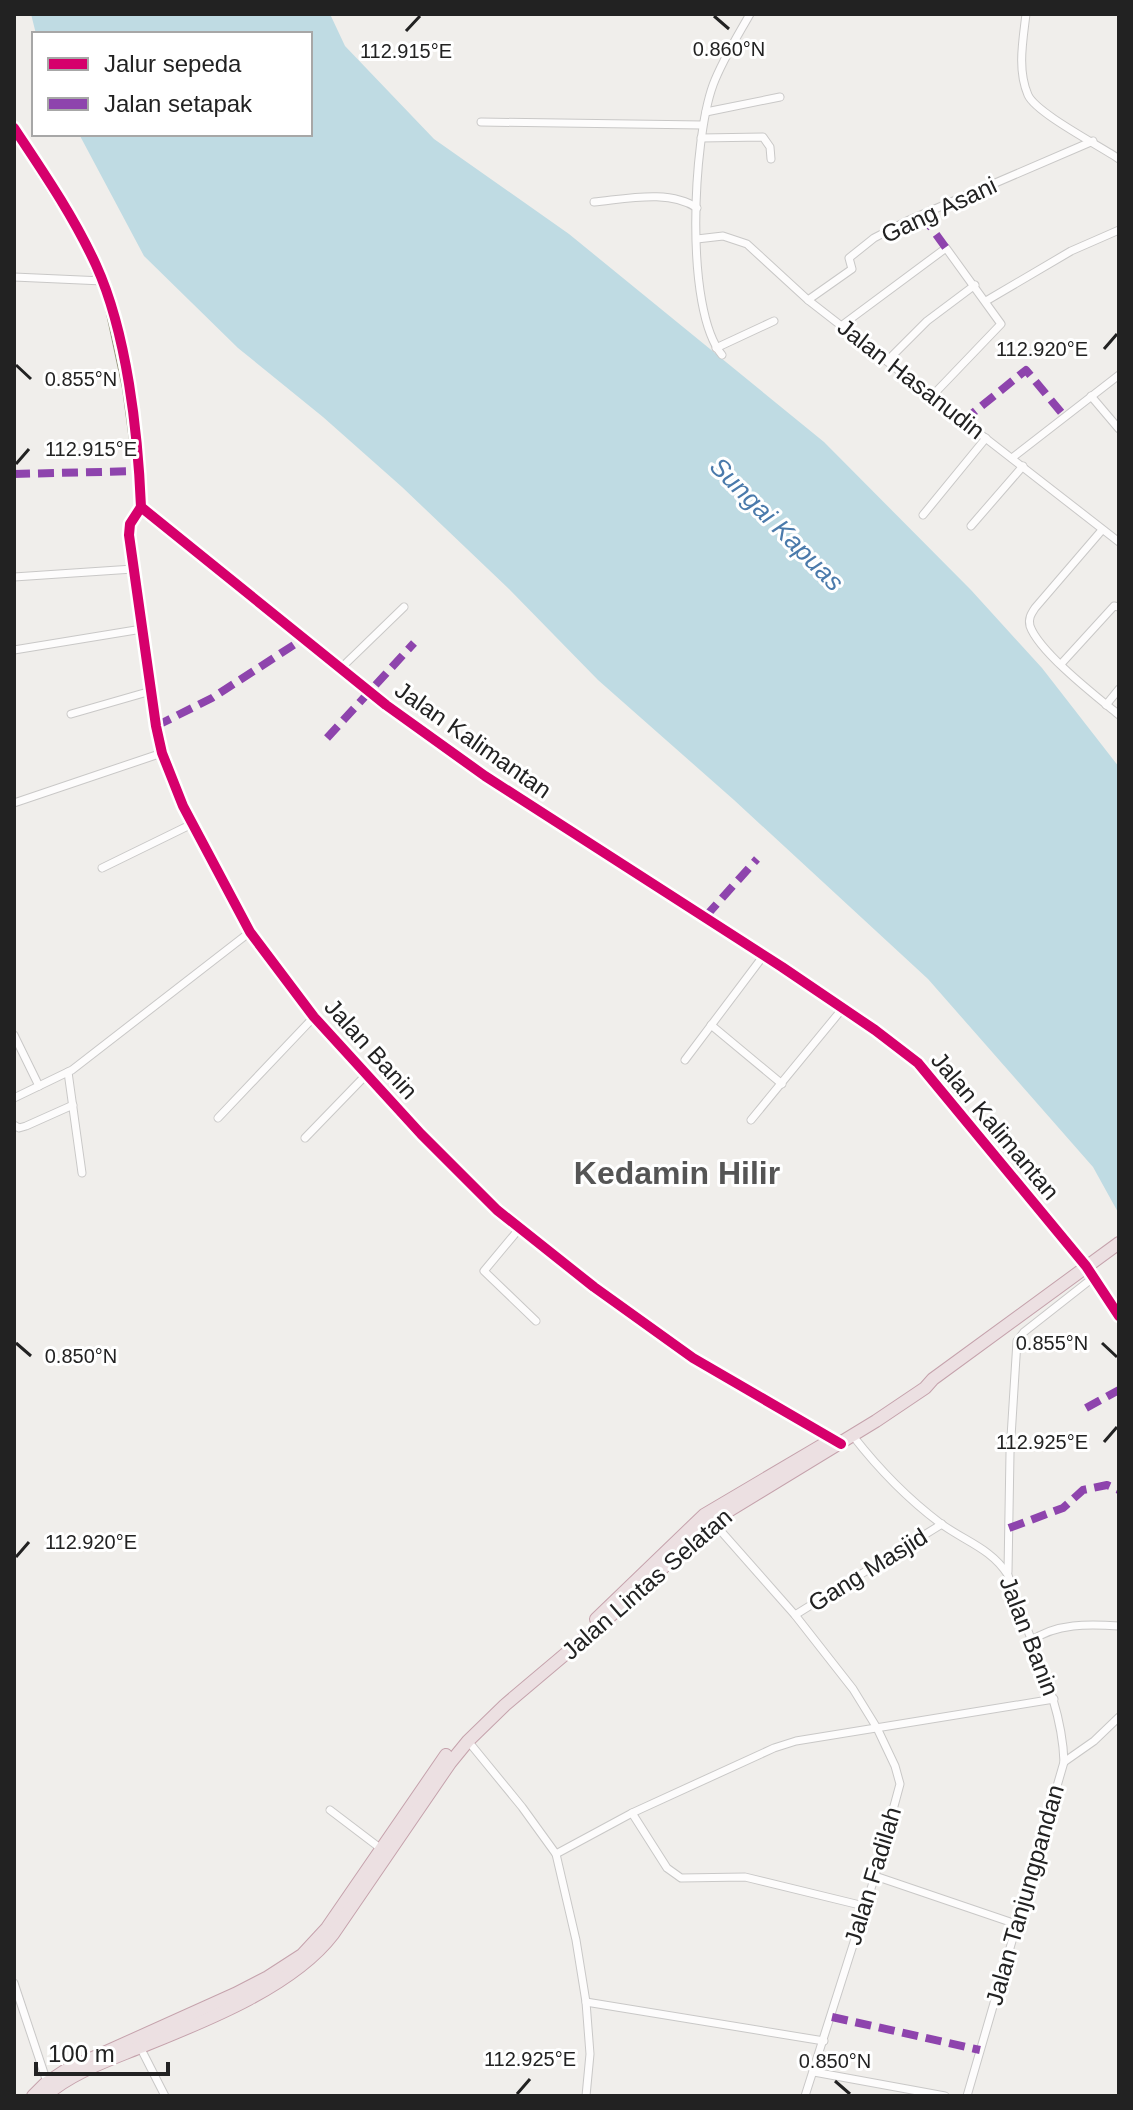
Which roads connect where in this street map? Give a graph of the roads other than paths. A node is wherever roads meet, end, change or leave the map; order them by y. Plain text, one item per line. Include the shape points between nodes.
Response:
1 (750, 14) edge
2 (1026, 14) edge
3 (780, 97) dead end
4 (706, 112) junction
5 (481, 122) dead end
6 (702, 125) junction
7 (14, 128) edge
8 (701, 138) junction
9 (1093, 141) junction
10 (771, 159) dead end
11 (1119, 159) edge
12 (594, 202) dead end
13 (697, 208) junction
14 (1119, 230) edge
15 (697, 239) junction
16 (14, 277) edge
17 (103, 281) junction
18 (975, 285) junction
19 (808, 300) junction
20 (986, 301) junction
21 (774, 321) dead end
22 (841, 326) junction
23 (887, 361) junction
24 (1119, 375) edge
25 (932, 396) junction
26 (1091, 396) junction
27 (1119, 429) edge
28 (986, 438) junction
29 (1012, 458) junction
30 (1023, 466) junction
31 (141, 507) junction
32 (923, 515) dead end
33 (971, 526) dead end
34 (1102, 530) junction
35 (1119, 542) edge
36 (133, 569) junction
37 (14, 577) edge
38 (404, 607) dead end
39 (1119, 607) edge
40 (142, 629) junction
41 (14, 650) edge
42 (1061, 664) junction
43 (341, 668) junction
44 (1119, 689) edge
45 (151, 691) junction
46 (1106, 705) junction
47 (71, 714) dead end
48 (1119, 715) edge
49 (162, 753) junction
50 (14, 803) edge
51 (192, 824) junction
52 (102, 868) dead end
53 (250, 932) junction
54 (764, 955) junction
55 (843, 1008) junction
56 (314, 1017) junction
57 (711, 1025) junction
58 (14, 1035) edge
59 (685, 1060) dead end
60 (68, 1072) junction
61 (366, 1075) junction
62 (782, 1084) junction
63 (39, 1086) junction
64 (14, 1098) edge
65 (73, 1105) junction
66 (218, 1118) dead end
67 (751, 1120) dead end
68 (14, 1125) edge
69 (305, 1138) dead end
70 (82, 1173) dead end
71 (519, 1229) junction
72 (1119, 1243) edge
73 (1090, 1272) junction
74 (1119, 1316) edge
75 (536, 1321) dead end
76 (858, 1430) junction
77 (836, 1442) junction
78 (712, 1521) junction
79 (942, 1524) junction
80 (1008, 1575) junction
81 (795, 1615) junction
82 (602, 1619) junction
83 (1119, 1626) edge
84 (1031, 1641) junction
85 (1054, 1699) junction
86 (1119, 1717) edge
87 (877, 1728) junction
88 (468, 1741) junction
89 (1064, 1762) junction
90 (416, 1805) junction
91 (330, 1810) dead end
92 (632, 1813) junction
93 (380, 1848) junction
94 (556, 1854) junction
95 (875, 1876) junction
96 (864, 1906) junction
97 (1016, 1924) junction
98 (14, 1983) edge
99 (586, 2002) junction
100 (824, 2041) junction
101 (140, 2047) junction
102 (814, 2072) junction
103 (46, 2089) edge
104 (33, 2096) edge
105 (165, 2096) edge
106 (586, 2096) edge
107 (805, 2096) edge
108 (945, 2096) edge
109 (967, 2096) edge

1 - 4 street via 713,84
2 - 9 street via 1022,65 1028,96
3 - 4 street
4 - 6 street
5 - 6 street
6 - 8 street
7 - 17 street via 69,213
8 - 10 street via 763,137
8 - 13 street
9 - 11 street
9 - 19 street, Gang Asani via 890,229 849,258 852,269
12 - 13 street via 667,198
13 - 15 street
14 - 20 street via 1071,251
15 - 19 street, Jalan Hasanudin via 723,236 747,244
15 - 21 street via 700,294 719,352
16 - 17 street
17 - 31 street via 128,388
18 - 20 street
18 - 22 street via 946,248
18 - 23 street via 927,321
19 - 22 street, Jalan Hasanudin
20 - 25 street via 1001,324
22 - 23 street, Jalan Hasanudin
23 - 25 street, Jalan Hasanudin
24 - 26 street
25 - 28 street, Jalan Hasanudin
26 - 27 street
26 - 29 street
28 - 29 street, Jalan Hasanudin
28 - 32 street
29 - 30 street, Jalan Hasanudin
30 - 33 street
30 - 34 street, Jalan Hasanudin
31 - 36 street, Jalan Banin via 130,524
31 - 43 street, Jalan Kalimantan
34 - 35 street, Jalan Hasanudin
34 - 42 street via 1031,614 1038,639
36 - 37 street
36 - 40 street, Jalan Banin
38 - 43 street
39 - 42 street via 1114,606
40 - 41 street
40 - 45 street, Jalan Banin
42 - 46 street
43 - 54 street, Jalan Kalimantan via 485,776
44 - 46 street
45 - 47 street
45 - 49 street, Jalan Banin
46 - 48 street
49 - 50 street
49 - 51 street, Jalan Banin
51 - 52 street
51 - 53 street, Jalan Banin
53 - 56 street, Jalan Banin
53 - 60 street
54 - 55 street, Jalan Kalimantan
54 - 57 street
55 - 62 street
55 - 73 street, Jalan Kalimantan via 918,1063
56 - 61 street, Jalan Banin
56 - 66 street
57 - 59 street
57 - 62 street
58 - 63 street
60 - 63 street
60 - 65 street
61 - 69 street
61 - 71 street, Jalan Banin
62 - 67 street
63 - 64 street
65 - 68 street via 26,1126
65 - 70 street
71 - 75 street via 484,1271
71 - 77 street, Jalan Banin via 693,1358
72 - 73 highway, Jalan Lintas Selatan via 1102,1254
73 - 74 street
73 - 76 highway, Jalan Lintas Selatan
73 - 80 street via 1017,1341
76 - 77 highway, Jalan Lintas Selatan
76 - 79 street, Jalan Banin via 870,1458
77 - 78 highway, Jalan Lintas Selatan
77 - 82 highway, Jalan Lintas Selatan via 704,1515
78 - 81 street, Jalan Fadilah
78 - 82 highway, Jalan Lintas Selatan
79 - 80 street, Jalan Banin via 984,1549
79 - 81 street, Gang Masjid
80 - 84 street, Jalan Banin
81 - 87 street, Jalan Fadilah
82 - 88 highway, Jalan Lintas Selatan
82 - 90 highway, Jalan Lintas Selatan via 474,1724 443,1759
83 - 84 street via 1063,1627
84 - 85 street, Jalan Banin
85 - 87 street
85 - 89 street, Jalan Banin
86 - 89 street, Jalan Tanjungpandan
87 - 92 street via 774,1748
87 - 95 street, Jalan Fadilah via 900,1784
88 - 90 highway, Jalan Lintas Selatan
88 - 94 street
89 - 97 street, Jalan Tanjungpandan
90 - 93 highway, Jalan Lintas Selatan
90 - 101 highway, Jalan Lintas Selatan via 320,1951 241,2002
91 - 93 street
92 - 94 street
92 - 96 street via 674,1876 745,1877
93 - 103 highway, Jalan Lintas Selatan via 327,1928 302,1955 235,1994 86,2061
94 - 99 street
95 - 96 street, Jalan Fadilah
95 - 97 street
96 - 100 street, Jalan Fadilah
97 - 109 street, Jalan Tanjungpandan
98 - 103 street
99 - 100 street
99 - 106 street
100 - 102 street, Jalan Fadilah
101 - 103 highway, Jalan Lintas Selatan
101 - 105 street
102 - 107 street, Jalan Fadilah
102 - 108 street
103 - 104 highway, Jalan Lintas Selatan

